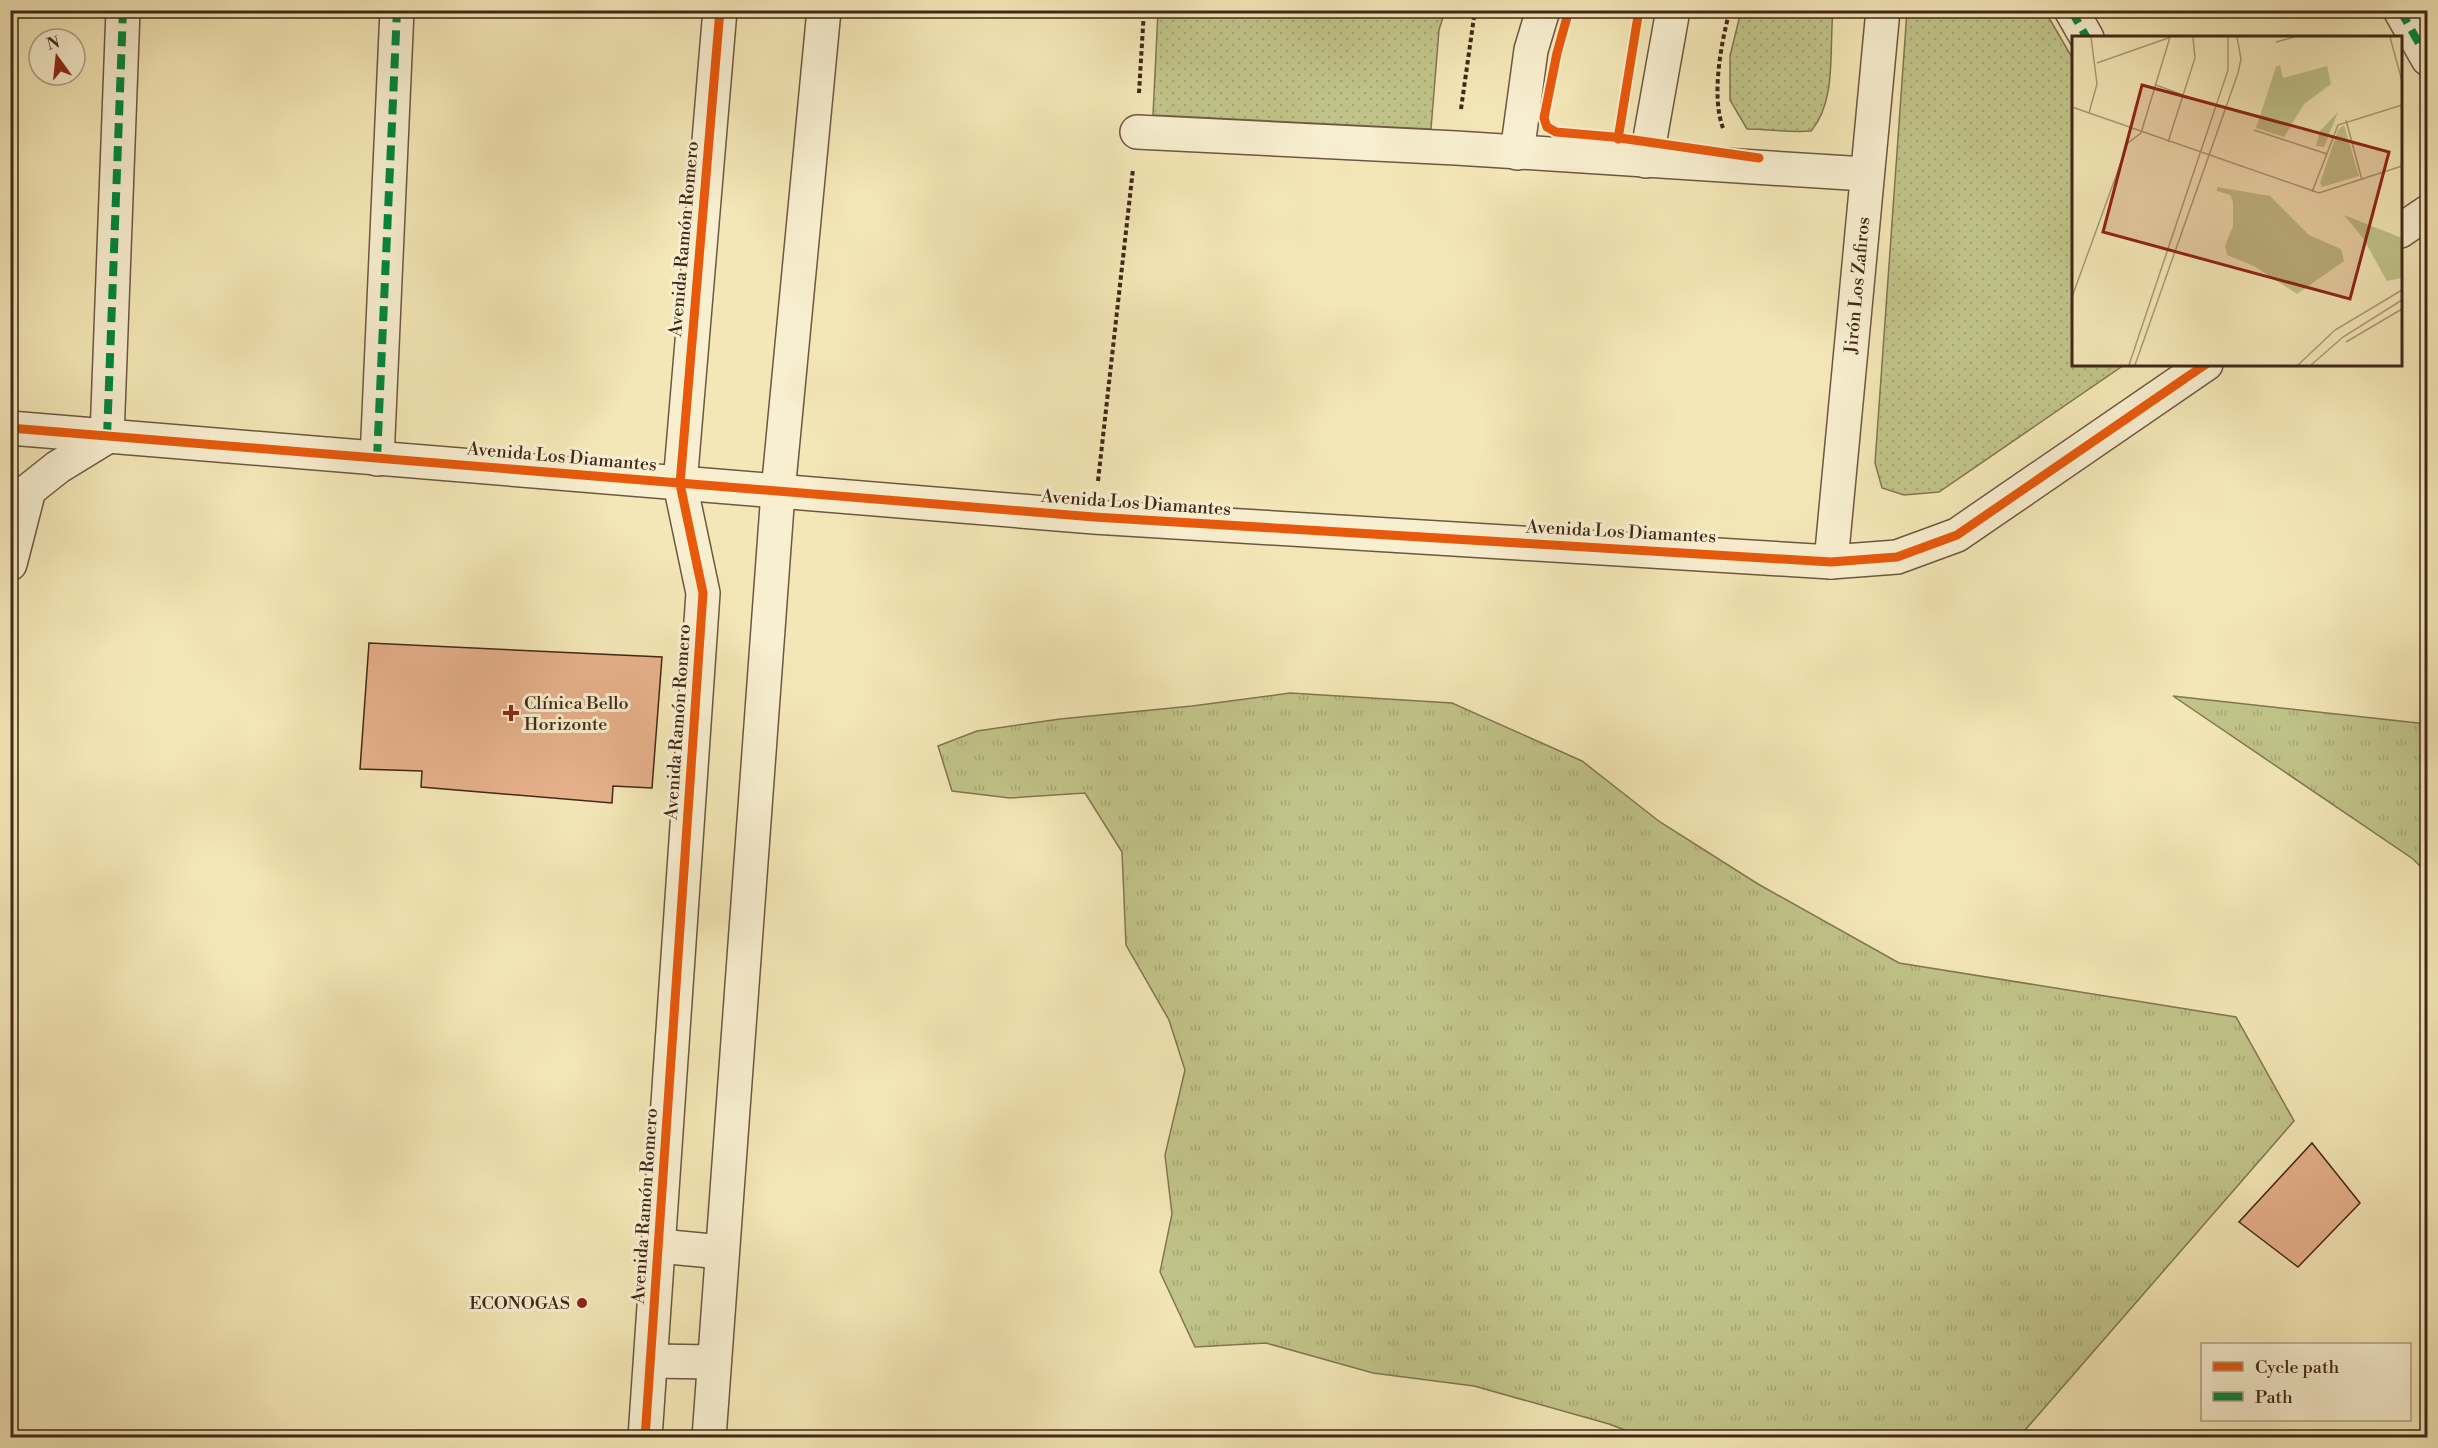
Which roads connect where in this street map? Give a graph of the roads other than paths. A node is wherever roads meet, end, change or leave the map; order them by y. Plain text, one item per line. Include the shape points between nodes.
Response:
1 (123, 10) edge
2 (397, 10) edge
3 (720, 10) edge
4 (824, 10) edge
5 (1543, 10) edge
6 (1673, 10) edge
7 (1882, 10) edge
8 (2071, 10) edge
9 (2400, 10) edge
10 (2085, 36) edge
11 (2427, 59) edge
12 (1137, 132) road end
13 (1517, 153) junction
14 (1646, 161) junction
15 (1865, 174) junction
16 (2427, 212) edge
17 (2402, 230) edge
18 (2203, 366) edge
19 (10, 428) edge
20 (107, 436) junction
21 (377, 459) junction
22 (680, 484) junction
23 (778, 492) junction
24 (1831, 562) junction
25 (10, 564) edge
26 (659, 1246) junction
27 (722, 1252) junction
28 (651, 1361) junction
29 (714, 1362) junction
30 (645, 1437) edge
31 (709, 1437) edge

1 - 20 street
2 - 21 street
3 - 22 street, Avenida Ramón Romero
4 - 23 street
5 - 13 street via 1531,50
6 - 14 street
7 - 15 street, Jirón Los Zafiros
8 - 10 street
9 - 11 street
12 - 13 street
13 - 14 street
14 - 15 street
15 - 24 street, Jirón Los Zafiros
16 - 17 street
18 - 24 street, Avenida Los Diamantes via 1957,535 1897,557
19 - 20 street, Avenida Los Diamantes
20 - 21 street, Avenida Los Diamantes
20 - 25 street via 29,490
21 - 22 street, Avenida Los Diamantes
22 - 23 street, Avenida Los Diamantes
22 - 26 street, Avenida Ramón Romero via 703,593
23 - 24 street, Avenida Los Diamantes via 1094,517
23 - 27 street
26 - 27 street
26 - 28 street, Avenida Ramón Romero
27 - 29 street
28 - 29 street
28 - 30 street, Avenida Ramón Romero
29 - 31 street

